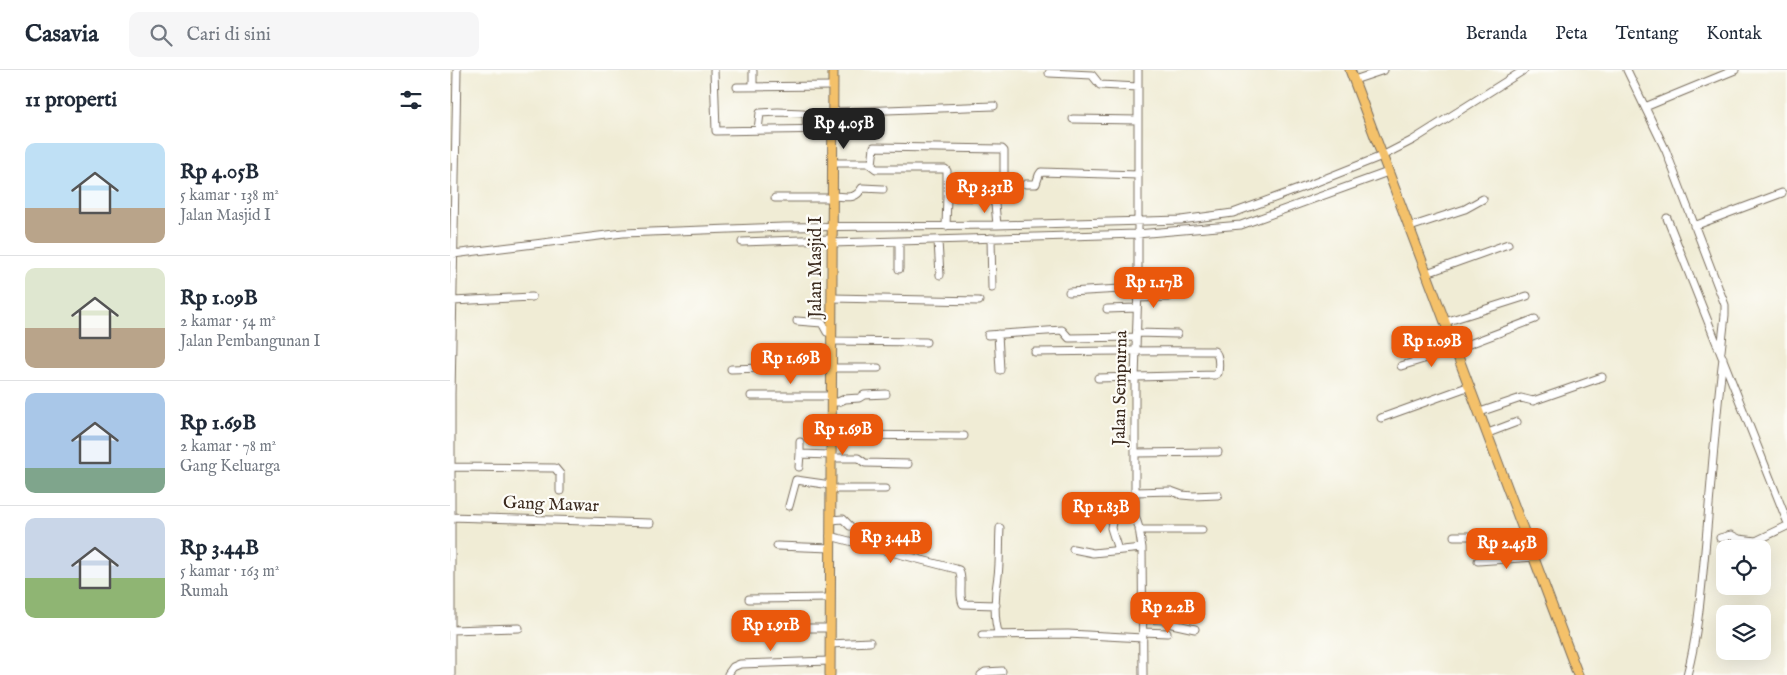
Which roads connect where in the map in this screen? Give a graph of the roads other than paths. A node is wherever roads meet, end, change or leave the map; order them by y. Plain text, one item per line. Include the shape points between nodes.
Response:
1 (714, 70) edge
2 (833, 70) edge
3 (1138, 70) edge
4 (1350, 70) edge
5 (1384, 70) edge
6 (1524, 70) edge
7 (1627, 70) edge
8 (1735, 70) edge
9 (753, 71) edge
10 (1049, 73) dead end
11 (454, 75) edge
12 (1354, 80) junction
13 (833, 86) junction
14 (753, 87) junction
15 (1138, 87) junction
16 (737, 88) dead end
17 (994, 106) dead end
18 (1645, 107) junction
19 (832, 112) junction
20 (1073, 119) dead end
21 (1138, 120) junction
22 (832, 128) junction
23 (807, 129) junction
24 (758, 130) junction
25 (1385, 163) junction
26 (832, 164) junction
27 (872, 164) junction
28 (1138, 175) junction
29 (1004, 182) dead end
30 (1026, 184) dead end
31 (883, 189) dead end
32 (1782, 193) dead end
33 (832, 197) junction
34 (947, 197) junction
35 (775, 198) dead end
36 (1483, 199) dead end
37 (1667, 218) dead end
38 (997, 225) junction
39 (946, 226) junction
40 (1694, 226) junction
41 (1410, 227) junction
42 (1137, 228) junction
43 (1031, 230) junction
44 (832, 235) junction
45 (991, 238) junction
46 (938, 241) junction
47 (742, 242) dead end
48 (899, 242) junction
49 (1508, 244) dead end
50 (453, 258) junction
51 (899, 269) dead end
52 (1427, 273) junction
53 (940, 274) dead end
54 (992, 288) dead end
55 (1138, 288) junction
56 (1069, 292) dead end
57 (1527, 296) dead end
58 (532, 297) dead end
59 (1169, 297) dead end
60 (832, 298) junction
61 (1138, 298) junction
62 (979, 301) dead end
63 (452, 305) edge
64 (1137, 308) junction
65 (1107, 310) dead end
66 (1536, 319) dead end
67 (796, 322) dead end
68 (1445, 322) junction
69 (998, 334) junction
70 (1177, 334) dead end
71 (988, 335) dead end
72 (1136, 335) junction
73 (832, 341) junction
74 (926, 342) dead end
75 (1456, 349) junction
76 (810, 350) dead end
77 (1136, 350) junction
78 (1035, 352) dead end
79 (1722, 355) junction
80 (1401, 366) dead end
81 (832, 367) junction
82 (878, 368) dead end
83 (732, 369) dead end
84 (1000, 370) dead end
85 (1602, 377) dead end
86 (1098, 378) dead end
87 (1135, 378) junction
88 (1470, 386) junction
89 (886, 394) dead end
90 (451, 396) edge
91 (751, 396) dead end
92 (831, 399) junction
93 (1480, 412) junction
94 (1381, 418) dead end
95 (1517, 422) dead end
96 (1488, 433) junction
97 (831, 435) junction
98 (451, 436) edge
99 (964, 436) dead end
100 (800, 442) dead end
101 (1218, 452) dead end
102 (1136, 453) junction
103 (800, 454) junction
104 (831, 457) junction
105 (908, 464) dead end
106 (451, 467) junction
107 (799, 467) dead end
108 (831, 487) junction
109 (886, 489) dead end
110 (560, 491) dead end
111 (1135, 492) junction
112 (1218, 495) dead end
113 (789, 506) dead end
114 (1073, 516) dead end
115 (1113, 516) junction
116 (1135, 516) junction
117 (450, 517) edge
118 (831, 520) junction
119 (1787, 521) edge
120 (650, 523) dead end
121 (850, 526) dead end
122 (1787, 526) edge
123 (1000, 528) dead end
124 (1140, 530) junction
125 (1202, 530) dead end
126 (830, 536) junction
127 (1454, 536) dead end
128 (1526, 536) junction
129 (1720, 538) dead end
130 (777, 546) dead end
131 (830, 548) junction
132 (1073, 548) dead end
133 (1142, 548) junction
134 (1118, 550) junction
135 (1534, 557) junction
136 (1478, 561) dead end
137 (830, 598) junction
138 (749, 599) dead end
139 (996, 605) junction
140 (1144, 619) junction
141 (519, 628) dead end
142 (796, 628) dead end
143 (830, 628) junction
144 (1195, 629) dead end
145 (450, 630) edge
146 (1167, 633) dead end
147 (982, 635) dead end
148 (999, 635) junction
149 (1143, 635) junction
150 (450, 640) edge
151 (870, 642) dead end
152 (830, 644) junction
153 (830, 661) junction
154 (1002, 672) dead end
155 (728, 674) edge
156 (451, 675) edge
157 (830, 675) edge
158 (981, 675) edge
159 (1142, 675) edge
160 (1578, 675) edge
161 (1687, 675) edge

1 - 24 street via 716,131
2 - 13 main road, Jalan Masjid I
3 - 15 street, Jalan Sempurna
4 - 12 main road
5 - 12 street
6 - 25 street via 1413,140
7 - 18 street
8 - 18 street
9 - 14 street
10 - 15 street via 1092,75 1100,85
11 - 50 street
12 - 25 main road
13 - 14 street
13 - 19 main road, Jalan Masjid I
14 - 16 street
15 - 21 street, Jalan Sempurna
17 - 19 street
18 - 40 street via 1666,151
19 - 22 main road, Jalan Masjid I
20 - 21 street
21 - 28 street, Jalan Sempurna
22 - 23 street
22 - 26 main road, Jalan Masjid I
23 - 24 street
23 - 24 street via 803,113 778,112 760,113
25 - 41 main road
25 - 42 street via 1304,187 1233,213
25 - 42 street via 1240,225
26 - 27 street
26 - 33 main road, Jalan Masjid I
27 - 29 street via 874,147 1002,150
27 - 34 street via 876,168 945,169
28 - 30 street via 1041,172 1036,184
28 - 42 street, Jalan Sempurna
31 - 33 street via 862,188 853,197
32 - 40 street
33 - 35 street
33 - 44 main road, Jalan Masjid I
34 - 38 street via 990,198 995,204
34 - 39 street
36 - 41 street via 1465,209
37 - 79 street
38 - 39 street
38 - 43 street
39 - 44 street
40 - 79 street via 1725,305
41 - 52 main road
42 - 43 street
42 - 43 street
42 - 55 street, Jalan Sempurna
43 - 45 street
44 - 47 street
44 - 48 street
44 - 50 street via 623,233
44 - 60 main road, Jalan Masjid I
45 - 46 street
45 - 54 street
46 - 48 street
46 - 53 street
48 - 51 street
49 - 52 street
50 - 63 street
52 - 68 main road
55 - 56 street
55 - 61 street, Jalan Sempurna
57 - 68 street
58 - 63 street
59 - 61 street
60 - 62 street
60 - 73 main road, Jalan Masjid I
61 - 64 street, Jalan Sempurna
63 - 90 street
64 - 65 street
64 - 72 street, Jalan Sempurna
66 - 75 street
67 - 73 street via 822,323
68 - 75 main road
69 - 71 street
69 - 72 street via 1062,330 1070,338
69 - 84 street
70 - 72 street
72 - 77 street, Jalan Sempurna
73 - 74 street
73 - 76 street
73 - 81 main road, Jalan Masjid I
75 - 80 street
75 - 88 main road
77 - 78 street
77 - 87 street, Jalan Sempurna
77 - 87 street via 1214,351 1217,353 1218,373
79 - 119 street
79 - 161 street via 1701,603
81 - 82 street
81 - 83 street
81 - 92 main road, Jalan Masjid I
85 - 93 street via 1533,401 1521,398
86 - 87 street
87 - 102 street, Jalan Sempurna
88 - 93 main road
88 - 94 street
89 - 92 street via 864,395 838,402
90 - 98 street
91 - 92 street
92 - 97 main road, Jalan Masjid I
93 - 96 main road
95 - 96 street
96 - 128 main road
97 - 99 street
97 - 104 main road, Jalan Masjid I
98 - 106 street
100 - 103 street
101 - 102 street
102 - 111 street, Jalan Sempurna
103 - 104 street
103 - 107 street
104 - 105 street via 858,458 865,463
104 - 108 main road, Jalan Masjid I
106 - 110 street via 555,468 560,474
106 - 117 street
108 - 109 street
108 - 113 street via 796,480
108 - 118 main road, Jalan Masjid I
111 - 112 street via 1169,490 1193,496
111 - 116 street, Jalan Sempurna
114 - 115 street
115 - 116 street
115 - 134 street via 1112,536
116 - 124 street, Jalan Sempurna
117 - 120 street, Gang Mawar
117 - 145 street
118 - 121 street via 843,519
118 - 126 main road, Jalan Masjid I
122 - 129 street via 1756,541 1731,535
123 - 139 street
124 - 125 street
124 - 133 street, Jalan Sempurna
126 - 131 main road, Jalan Masjid I
126 - 139 street via 959,570 963,604
127 - 128 street
128 - 135 main road
130 - 131 street
131 - 137 main road, Jalan Masjid I
132 - 134 street via 1093,553
133 - 134 street
133 - 140 street, Jalan Sempurna
135 - 136 street
135 - 160 main road
137 - 138 street
137 - 143 main road, Jalan Masjid I
139 - 148 street
140 - 144 street via 1164,620
140 - 149 street, Jalan Sempurna
141 - 145 street
142 - 143 street
143 - 152 main road, Jalan Masjid I
145 - 150 street
146 - 149 street
147 - 148 street
148 - 149 street
149 - 159 street, Jalan Sempurna
150 - 156 street
151 - 152 street
152 - 153 main road, Jalan Masjid I
153 - 155 street via 740,664
153 - 157 main road, Jalan Masjid I
154 - 158 street

